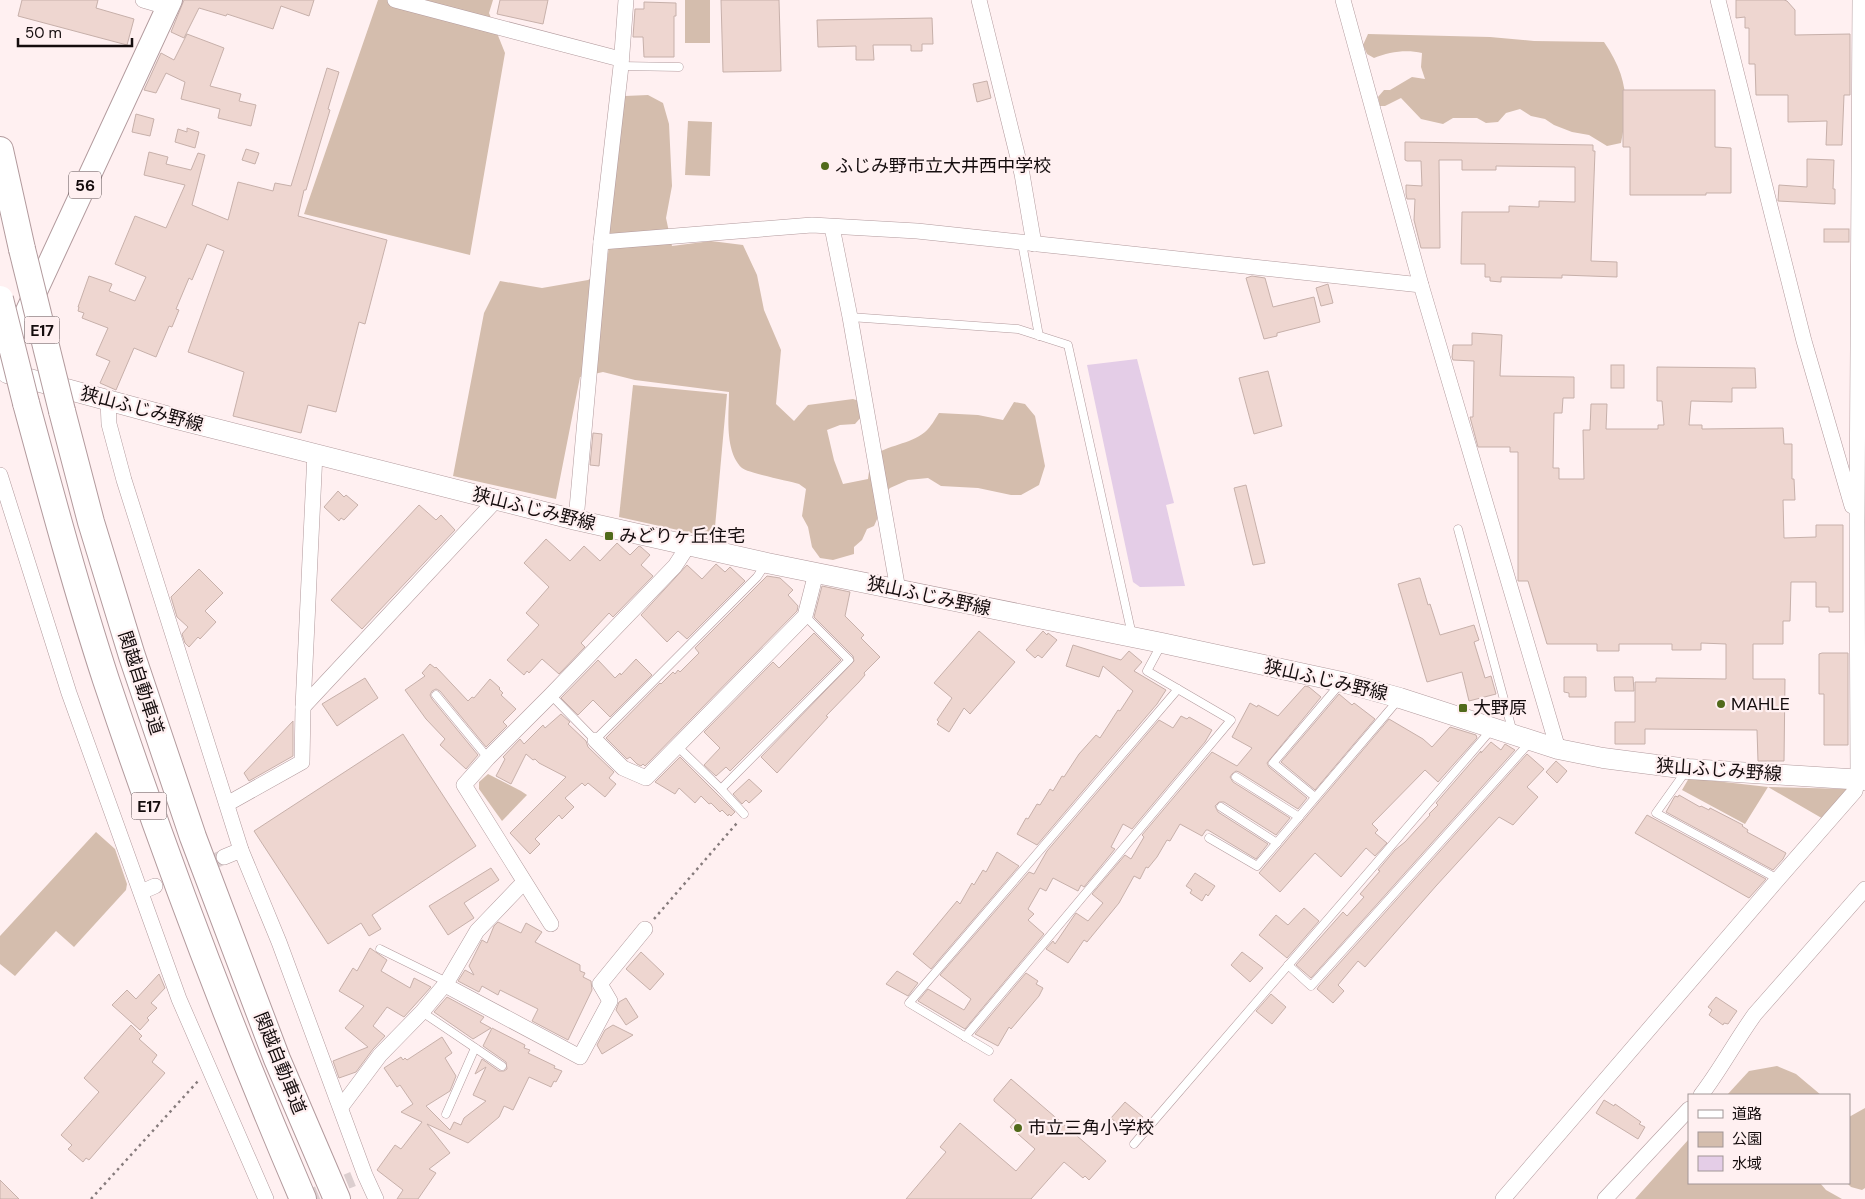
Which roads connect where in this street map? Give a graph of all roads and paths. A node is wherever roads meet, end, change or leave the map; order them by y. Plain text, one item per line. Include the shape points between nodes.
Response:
1 (143, 0) edge
2 (395, 0) edge
3 (626, 0) edge
4 (979, 0) edge
5 (1343, 0) edge
6 (1718, 0) edge
7 (1860, 0) edge
8 (169, 3) edge
9 (620, 63) junction
10 (679, 66) dead end
11 (0, 150) edge
12 (832, 227) junction
13 (601, 242) junction
14 (1028, 244) junction
15 (1421, 285) junction
16 (0, 299) edge
17 (850, 316) junction
18 (1039, 336) junction
19 (0, 370) edge
20 (108, 400) junction
21 (314, 453) junction
22 (0, 476) edge
23 (496, 500) junction
24 (576, 520) junction
25 (1857, 524) junction
26 (1458, 529) dead end
27 (688, 546) junction
28 (766, 563) junction
29 (816, 573) junction
30 (898, 590) junction
31 (805, 616) junction
32 (1133, 638) junction
33 (1162, 643) junction
34 (1342, 682) junction
35 (1178, 689) junction
36 (436, 695) dead end
37 (551, 695) junction
38 (1400, 698) junction
39 (303, 706) junction
40 (1492, 728) junction
41 (1522, 738) junction
42 (595, 740) junction
43 (677, 746) junction
44 (1558, 748) junction
45 (488, 758) junction
46 (1688, 769) junction
47 (1236, 777) dead end
48 (1861, 780) edge
49 (722, 789) junction
50 (1316, 797) junction
51 (227, 804) junction
52 (1221, 807) dead end
53 (744, 814) joint
54 (1299, 817) junction
55 (1209, 838) dead end
56 (1277, 843) junction
57 (241, 850) junction
58 (224, 857) tunnel mouth
59 (1778, 879) junction
60 (524, 882) junction
61 (1865, 889) edge
62 (551, 924) dead end
63 (645, 929) joint
64 (380, 949) dead end
65 (1288, 965) junction
66 (446, 984) junction
67 (422, 1012) junction
68 (965, 1036) junction
69 (475, 1048) junction
70 (989, 1051) dead end
71 (502, 1066) dead end
72 (210, 1068) junction
73 (1702, 1094) edge
74 (341, 1107) junction
75 (1688, 1110) edge
76 (446, 1114) dead end
77 (1134, 1144) dead end
78 (91, 1199) edge
79 (266, 1199) edge
80 (303, 1199) edge
81 (336, 1199) edge
82 (376, 1199) edge
83 (1503, 1199) edge
84 (1604, 1199) edge

1 - 8 street
2 - 9 street
3 - 9 street
4 - 14 street via 1022,174
5 - 15 street
6 - 25 street via 1804,341
7 - 25 street
8 - 19 main road, 56
9 - 10 lane
9 - 13 street
11 - 81 highway, 関越自動車道 / E17, bridge via 62,412 132,656 193,837 277,1059
12 - 13 street via 812,225
12 - 14 street via 917,231
12 - 17 street
13 - 24 street
14 - 15 street
14 - 18 lane
15 - 44 street
16 - 80 highway, 関越自動車道 / E17, bridge via 60,531 106,678 159,835 238,1043
17 - 18 lane via 1018,329
17 - 30 street
18 - 32 lane via 1068,345
19 - 20 main road, 狭山ふじみ野線
20 - 21 main road, 狭山ふじみ野線
20 - 51 street via 109,424 124,480
21 - 23 main road, 狭山ふじみ野線
21 - 39 street
22 - 72 street via 69,693 148,889 180,999
23 - 24 main road, 狭山ふじみ野線
23 - 39 street
24 - 27 main road, 狭山ふじみ野線
25 - 48 street
26 - 41 lane
27 - 28 main road, 狭山ふじみ野線
27 - 37 street via 675,566
28 - 29 main road, 狭山ふじみ野線
28 - 42 lane via 757,577
29 - 30 main road, 狭山ふじみ野線
29 - 31 street
30 - 32 main road, 狭山ふじみ野線
31 - 43 street
31 - 49 lane via 849,660
32 - 33 main road, 狭山ふじみ野線
33 - 34 main road, 狭山ふじみ野線
33 - 35 lane via 1147,672
34 - 38 main road, 狭山ふじみ野線
34 - 50 lane via 1273,763
35 - 68 lane via 1231,720
35 - 68 lane via 909,1002
36 - 45 lane
37 - 42 lane
37 - 45 street
38 - 40 main road, 狭山ふじみ野線
38 - 50 lane
39 - 51 street via 302,762
40 - 41 main road, 狭山ふじみ野線
40 - 65 lane
41 - 44 main road, 狭山ふじみ野線
41 - 65 lane via 1311,986
42 - 43 street via 623,768 646,778
43 - 49 lane
44 - 46 main road, 狭山ふじみ野線 via 1603,758
45 - 60 street via 464,785
46 - 48 main road, 狭山ふじみ野線
46 - 59 lane via 1656,813
47 - 54 lane
48 - 59 street
49 - 53 lane
50 - 54 lane
51 - 57 street
52 - 56 lane
53 - 63 path
54 - 56 lane
55 - 56 lane via 1257,866
57 - 58 street
57 - 74 street
59 - 83 street
60 - 62 street
60 - 66 street via 477,931
61 - 73 street via 1755,1014
63 - 66 street via 600,984 610,1001 580,1057
64 - 66 lane
65 - 77 lane
66 - 67 street
67 - 69 lane
67 - 74 street via 380,1055
68 - 70 lane
69 - 71 lane
69 - 76 lane
72 - 78 path
72 - 79 street
74 - 82 street via 359,1177
75 - 84 street

